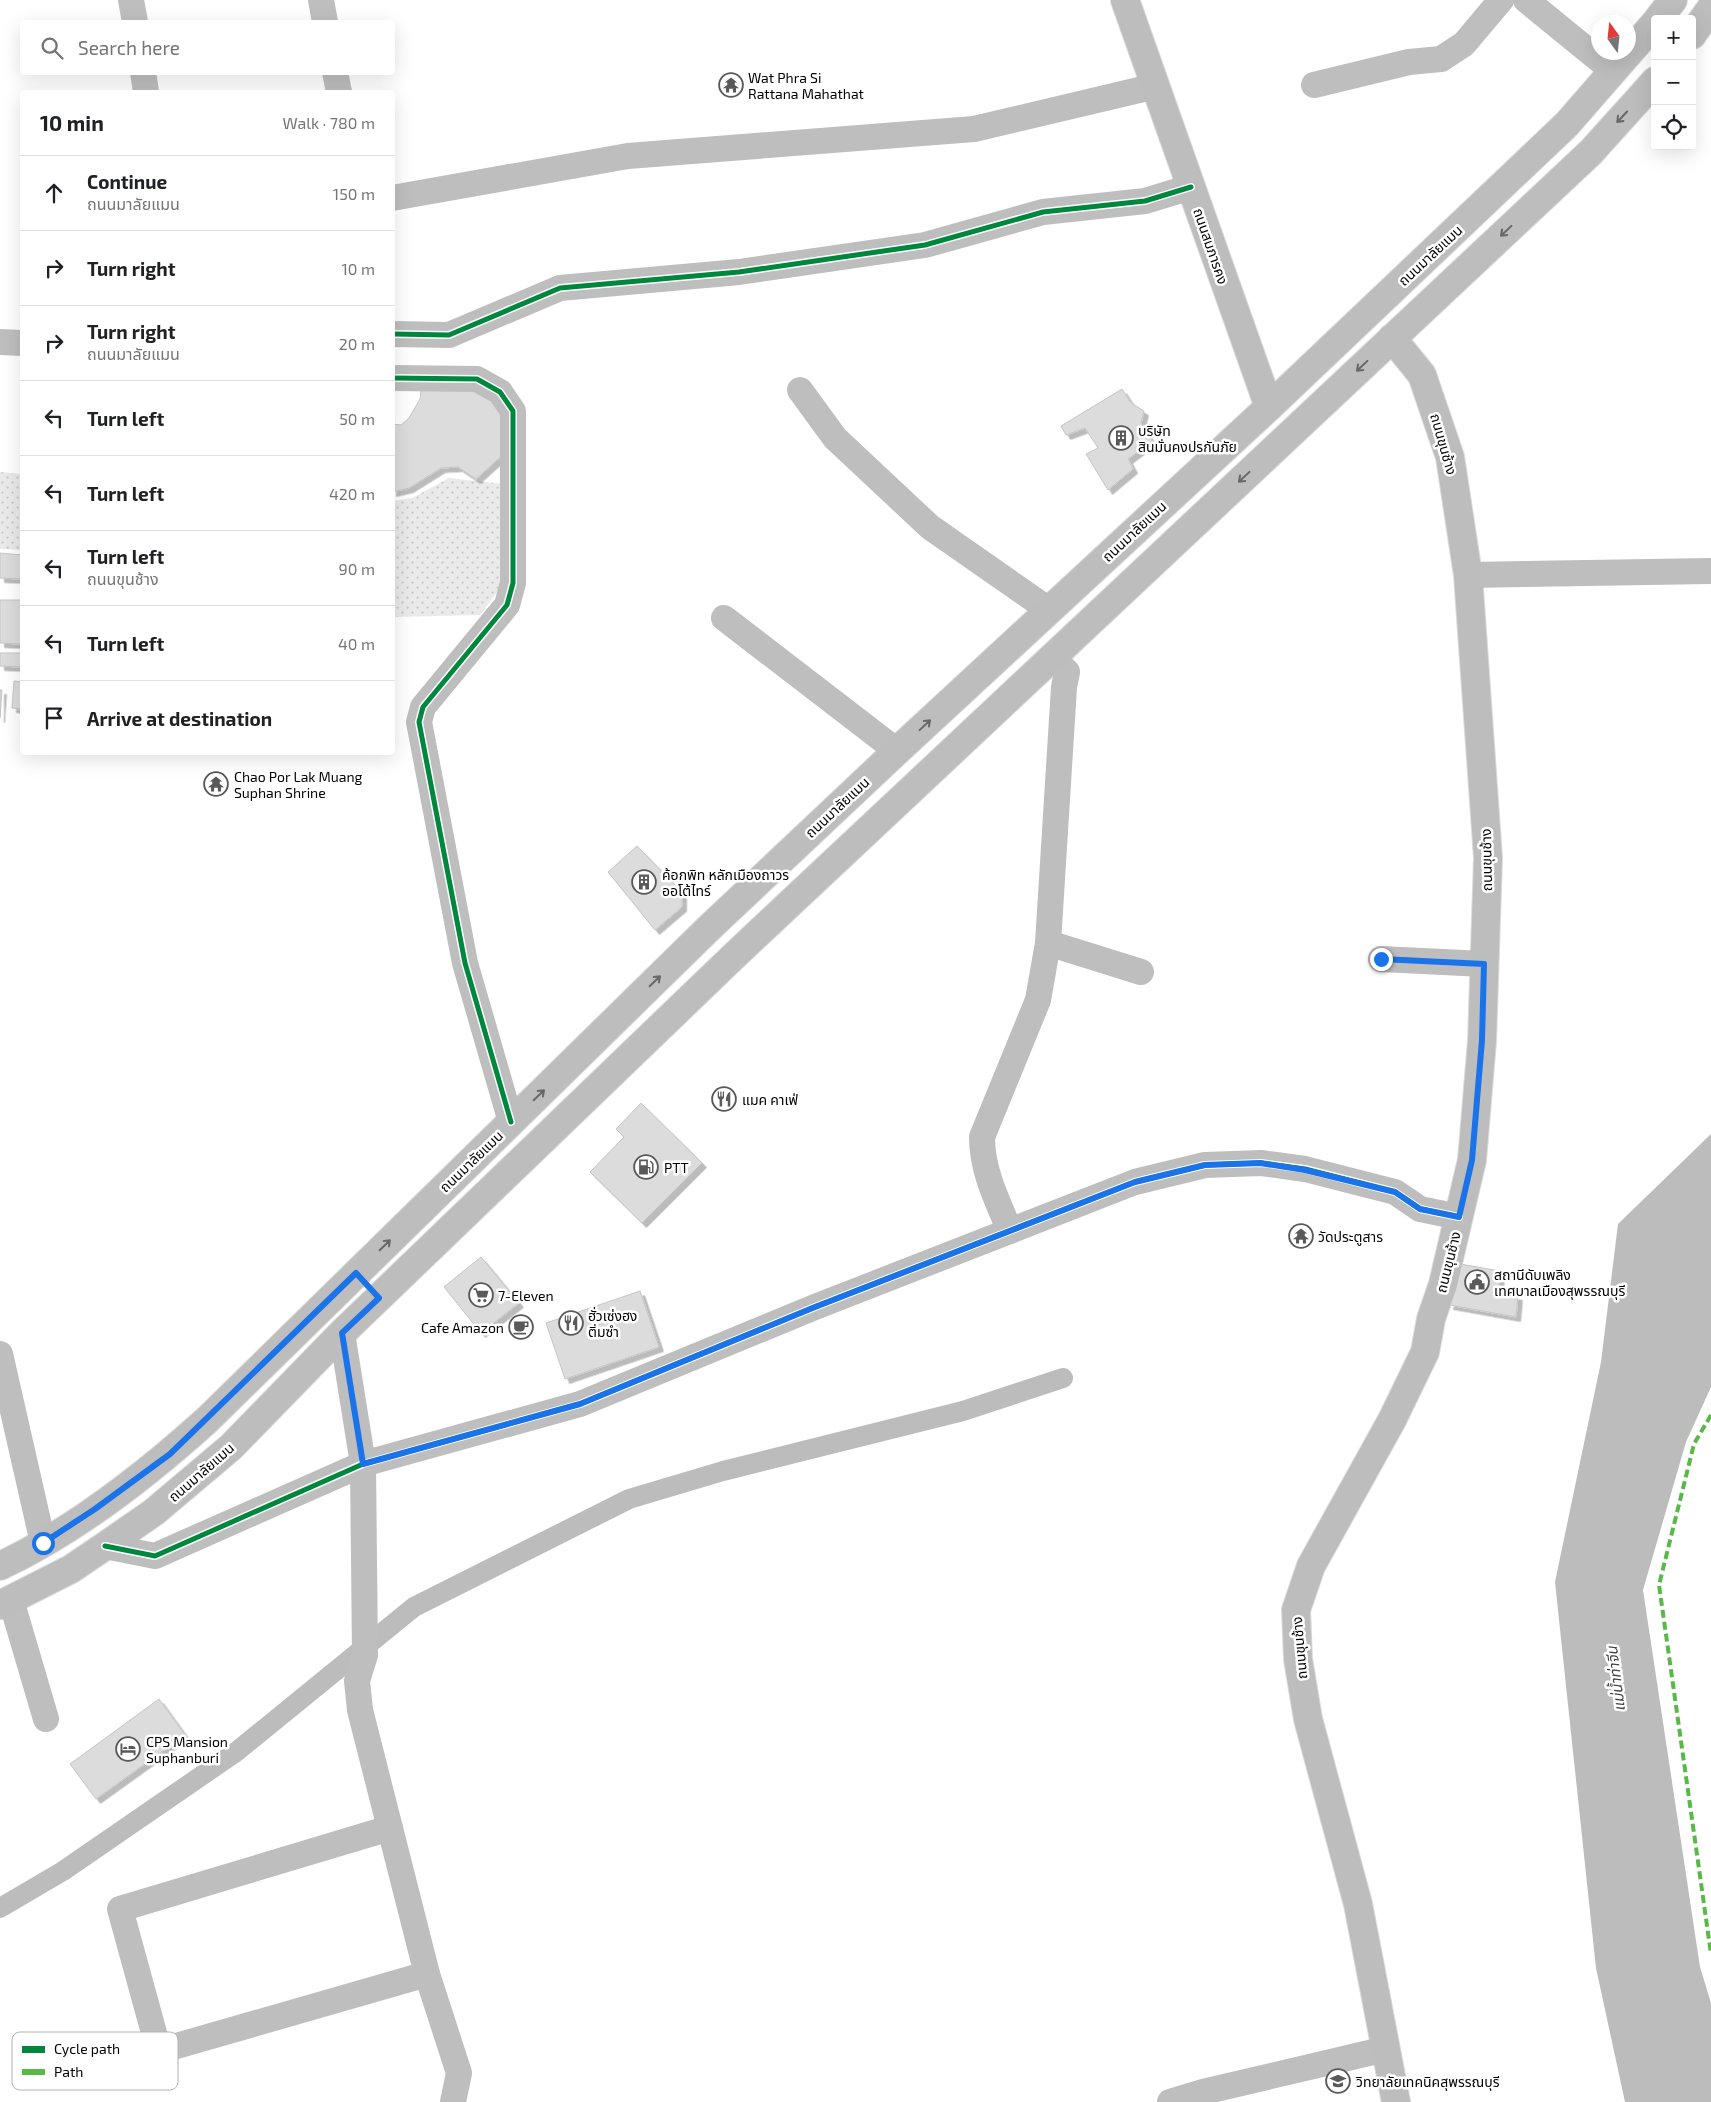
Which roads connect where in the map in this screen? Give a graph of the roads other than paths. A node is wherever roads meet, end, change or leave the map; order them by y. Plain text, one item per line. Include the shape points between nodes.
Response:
1 (131, 0) edge
2 (321, 0) edge
3 (1125, 0) edge
4 (1501, 0) edge
5 (1526, 0) edge
6 (1673, 0) edge
7 (1711, 8) edge
8 (1661, 15) edge
9 (135, 20) edge
10 (325, 20) edge
11 (1651, 28) edge
12 (1696, 29) edge
13 (1613, 71) junction
14 (143, 75) edge
15 (336, 75) edge
16 (1314, 84) dead end
17 (1651, 85) edge
18 (1156, 86) junction
19 (146, 90) edge
20 (339, 90) edge
21 (1191, 187) junction
22 (395, 197) edge
23 (395, 334) edge
24 (1392, 338) junction
25 (0, 342) edge
26 (20, 343) edge
27 (395, 378) edge
28 (800, 390) dead end
29 (1269, 407) junction
30 (1711, 571) edge
31 (1468, 575) junction
32 (1049, 610) junction
33 (724, 618) dead end
34 (1052, 657) junction
35 (897, 751) junction
36 (708, 929) junction
37 (1048, 943) junction
38 (735, 955) junction
39 (1381, 959) dead end
40 (1484, 964) junction
41 (1141, 972) dead end
42 (511, 1122) junction
43 (1459, 1217) junction
44 (1010, 1231) junction
45 (356, 1273) junction
46 (379, 1298) junction
47 (342, 1333) junction
48 (0, 1354) edge
49 (363, 1464) junction
50 (43, 1543) junction
51 (105, 1546) junction
52 (0, 1566) edge
53 (5, 1603) edge
54 (46, 1719) dead end
55 (390, 1828) junction
56 (427, 1974) junction
57 (154, 2032) edge
58 (178, 2046) edge
59 (1386, 2049) junction
60 (453, 2102) edge
61 (1170, 2102) edge
62 (1396, 2102) edge

1 - 9 street
2 - 10 street
3 - 18 main road, ถนนสมภารคง
4 - 16 street via 1464,44 1441,59 1409,62
5 - 13 street
6 - 8 main road
7 - 12 main road
11 - 13 main road, ถนนมาลัยแมน
13 - 29 main road, ถนนมาลัยแมน via 1567,124
14 - 19 street
15 - 20 street
17 -> 24 main road, ถนนมาลัยแมน via 1591,152
18 - 21 main road, ถนนสมภารคง
18 - 22 street via 974,129 628,156
21 - 23 street via 1146,201 1043,212 925,245 739,272 560,288 449,334
21 - 29 main road, ถนนสมภารคง
24 - 31 main road, ถนนขุนช้าง via 1422,375 1450,456
24 -> 34 main road, ถนนมาลัยแมน
25 - 26 street
27 - 42 street via 478,379 500,392 513,411 513,583 507,606 424,707 419,722 465,963
28 - 32 street via 835,438 930,527
29 - 32 main road, ถนนมาลัยแมน
30 - 31 street
31 - 40 main road, ถนนขุนช้าง via 1488,858
35 -> 32 main road, ถนนมาลัยแมน
33 - 35 street
34 - 37 street via 1067,672
34 - 38 main road, ถนนมาลัยแมน
35 - 36 main road, ถนนมาลัยแมน
36 - 38 main road
42 -> 36 main road, ถนนมาลัยแมน
37 - 41 street
37 - 44 street via 1038,1000 982,1137 982,1158 990,1185
38 - 46 main road, ถนนมาลัยแมน
39 - 40 street
40 - 43 main road, ถนนขุนช้าง via 1482,1040 1472,1160
45 -> 42 main road, ถนนมาลัยแมน
43 - 44 street via 1420,1209 1395,1192 1305,1170 1260,1163 1205,1165 1135,1182
43 - 59 main road, ถนนขุนช้าง via 1425,1352 1392,1420 1311,1566 1296,1610 1298,1659 1308,1719 1358,1904
44 - 49 street via 580,1404
45 - 46 main road
45 - 50 main road, ถนนมาลัยแมน via 170,1454
46 - 47 main road, ถนนมาลัยแมน
47 - 49 street
47 - 51 main road, ถนนมาลัยแมน via 231,1447 154,1512
48 - 50 street
49 - 51 street via 155,1556
49 - 55 street via 364,1655 357,1681 360,1710
50 - 52 main road, ถนนมาลัยแมน
51 - 53 main road, ถนนมาลัยแมน via 70,1569
53 - 54 street
55 - 56 street
55 - 57 street via 120,1909
56 - 58 street
56 - 60 street via 459,2073
59 - 61 street
59 - 62 main road, ถนนขุนช้าง

